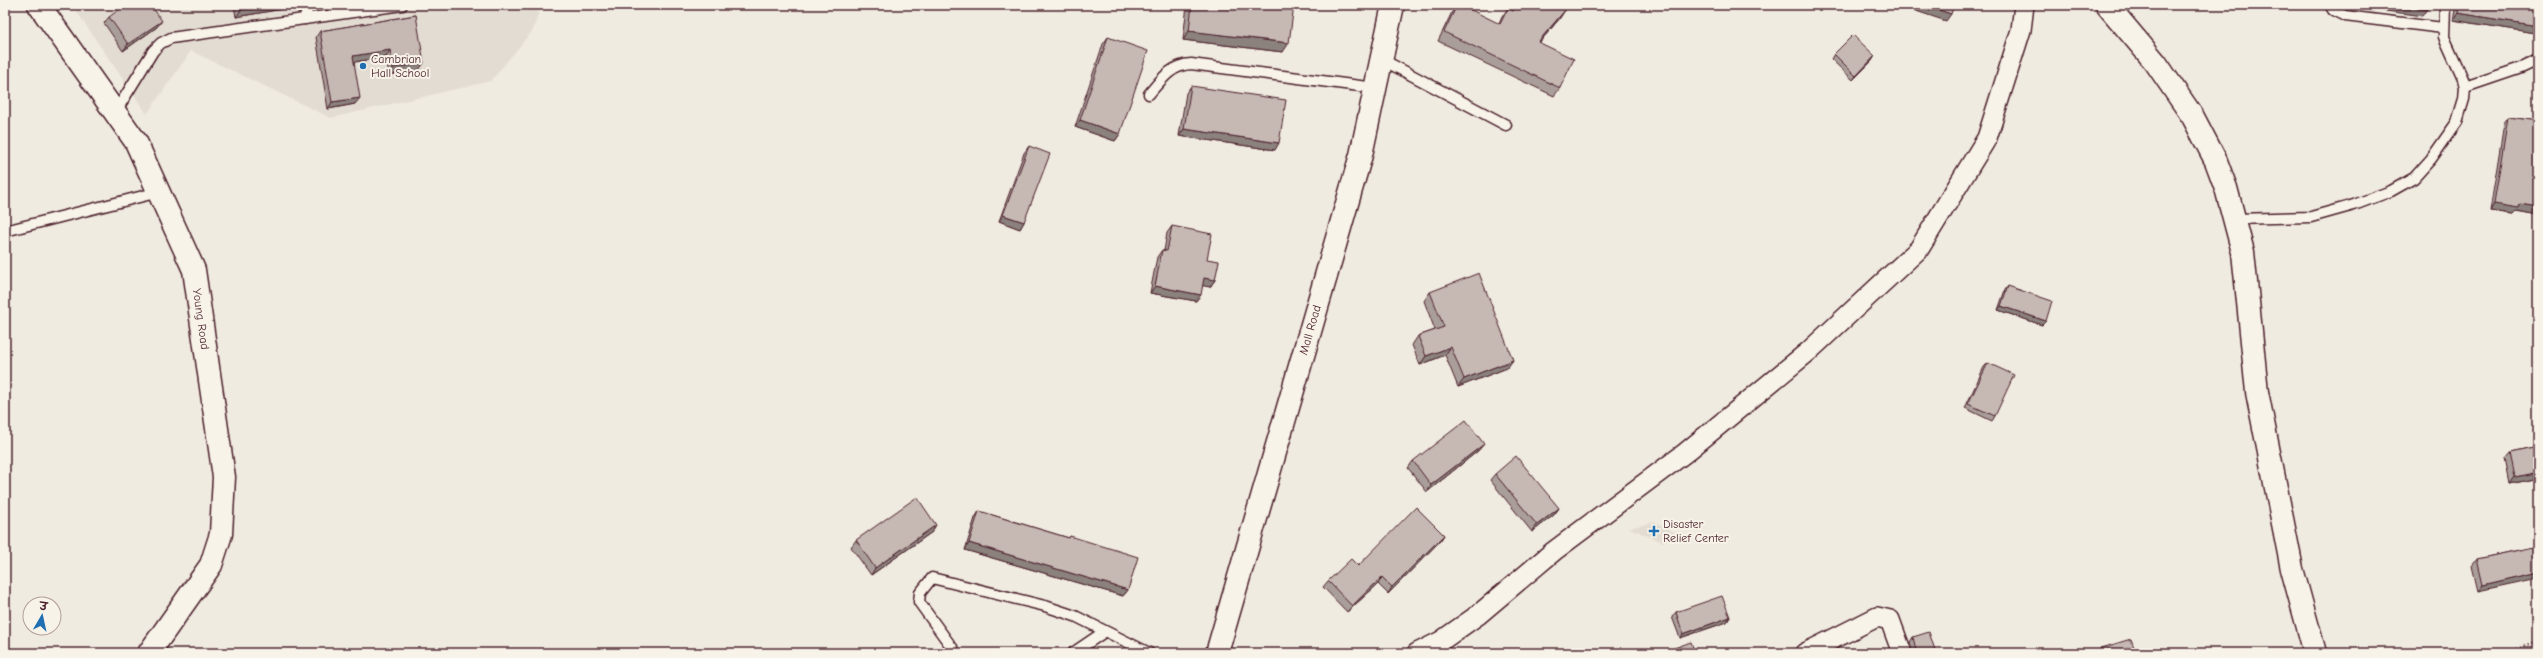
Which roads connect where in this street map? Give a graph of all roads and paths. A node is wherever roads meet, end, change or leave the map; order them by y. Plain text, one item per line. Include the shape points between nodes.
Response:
1 (39, 5) edge
2 (308, 5) edge
3 (402, 5) edge
4 (1393, 5) edge
5 (2024, 5) edge
6 (2107, 5) edge
7 (2330, 5) edge
8 (2445, 5) edge
9 (305, 19) junction
10 (2443, 28) junction
11 (1381, 59) junction
12 (2538, 60) edge
13 (2465, 87) junction
14 (1374, 88) junction
15 (1149, 94) dead end
16 (115, 113) junction
17 (1506, 124) dead end
18 (158, 192) junction
19 (2235, 219) junction
20 (5, 231) edge
21 (1104, 632) junction
22 (2538, 642) edge
23 (149, 653) edge
24 (956, 653) edge
25 (1073, 653) edge
26 (1149, 653) edge
27 (1217, 653) edge
28 (1417, 653) edge
29 (1805, 653) edge
30 (1902, 653) edge
31 (2315, 653) edge
32 (2506, 653) edge

1 - 16 street, Young Road
2 - 9 lane
3 - 9 lane
4 - 11 street, Mall Road
5 - 28 street via 2021,30 1987,138 1919,249 1809,351 1685,453 1554,551 1478,615 1441,641
6 - 19 street via 2156,64 2193,117 2216,161
7 - 10 lane via 2333,10 2345,16
8 - 10 lane
9 - 16 lane via 171,38 153,51
10 - 13 lane via 2444,37
11 - 14 street, Mall Road
11 - 17 lane
12 - 13 lane
13 - 19 lane via 2457,122 2414,178 2390,191 2354,205 2311,217
14 - 15 lane via 1191,64 1179,65 1165,75
14 - 27 street, Mall Road via 1361,155
16 - 18 street, Young Road via 136,142
18 - 20 lane
18 - 23 street, Young Road via 194,270 224,477 224,508 221,534 212,564
19 - 31 street via 2243,252 2257,392 2292,569
21 - 24 lane via 1075,616 1045,606 932,578 920,593 919,602
21 - 25 lane
21 - 26 lane
22 - 32 path
29 - 30 street via 1876,617 1890,620

